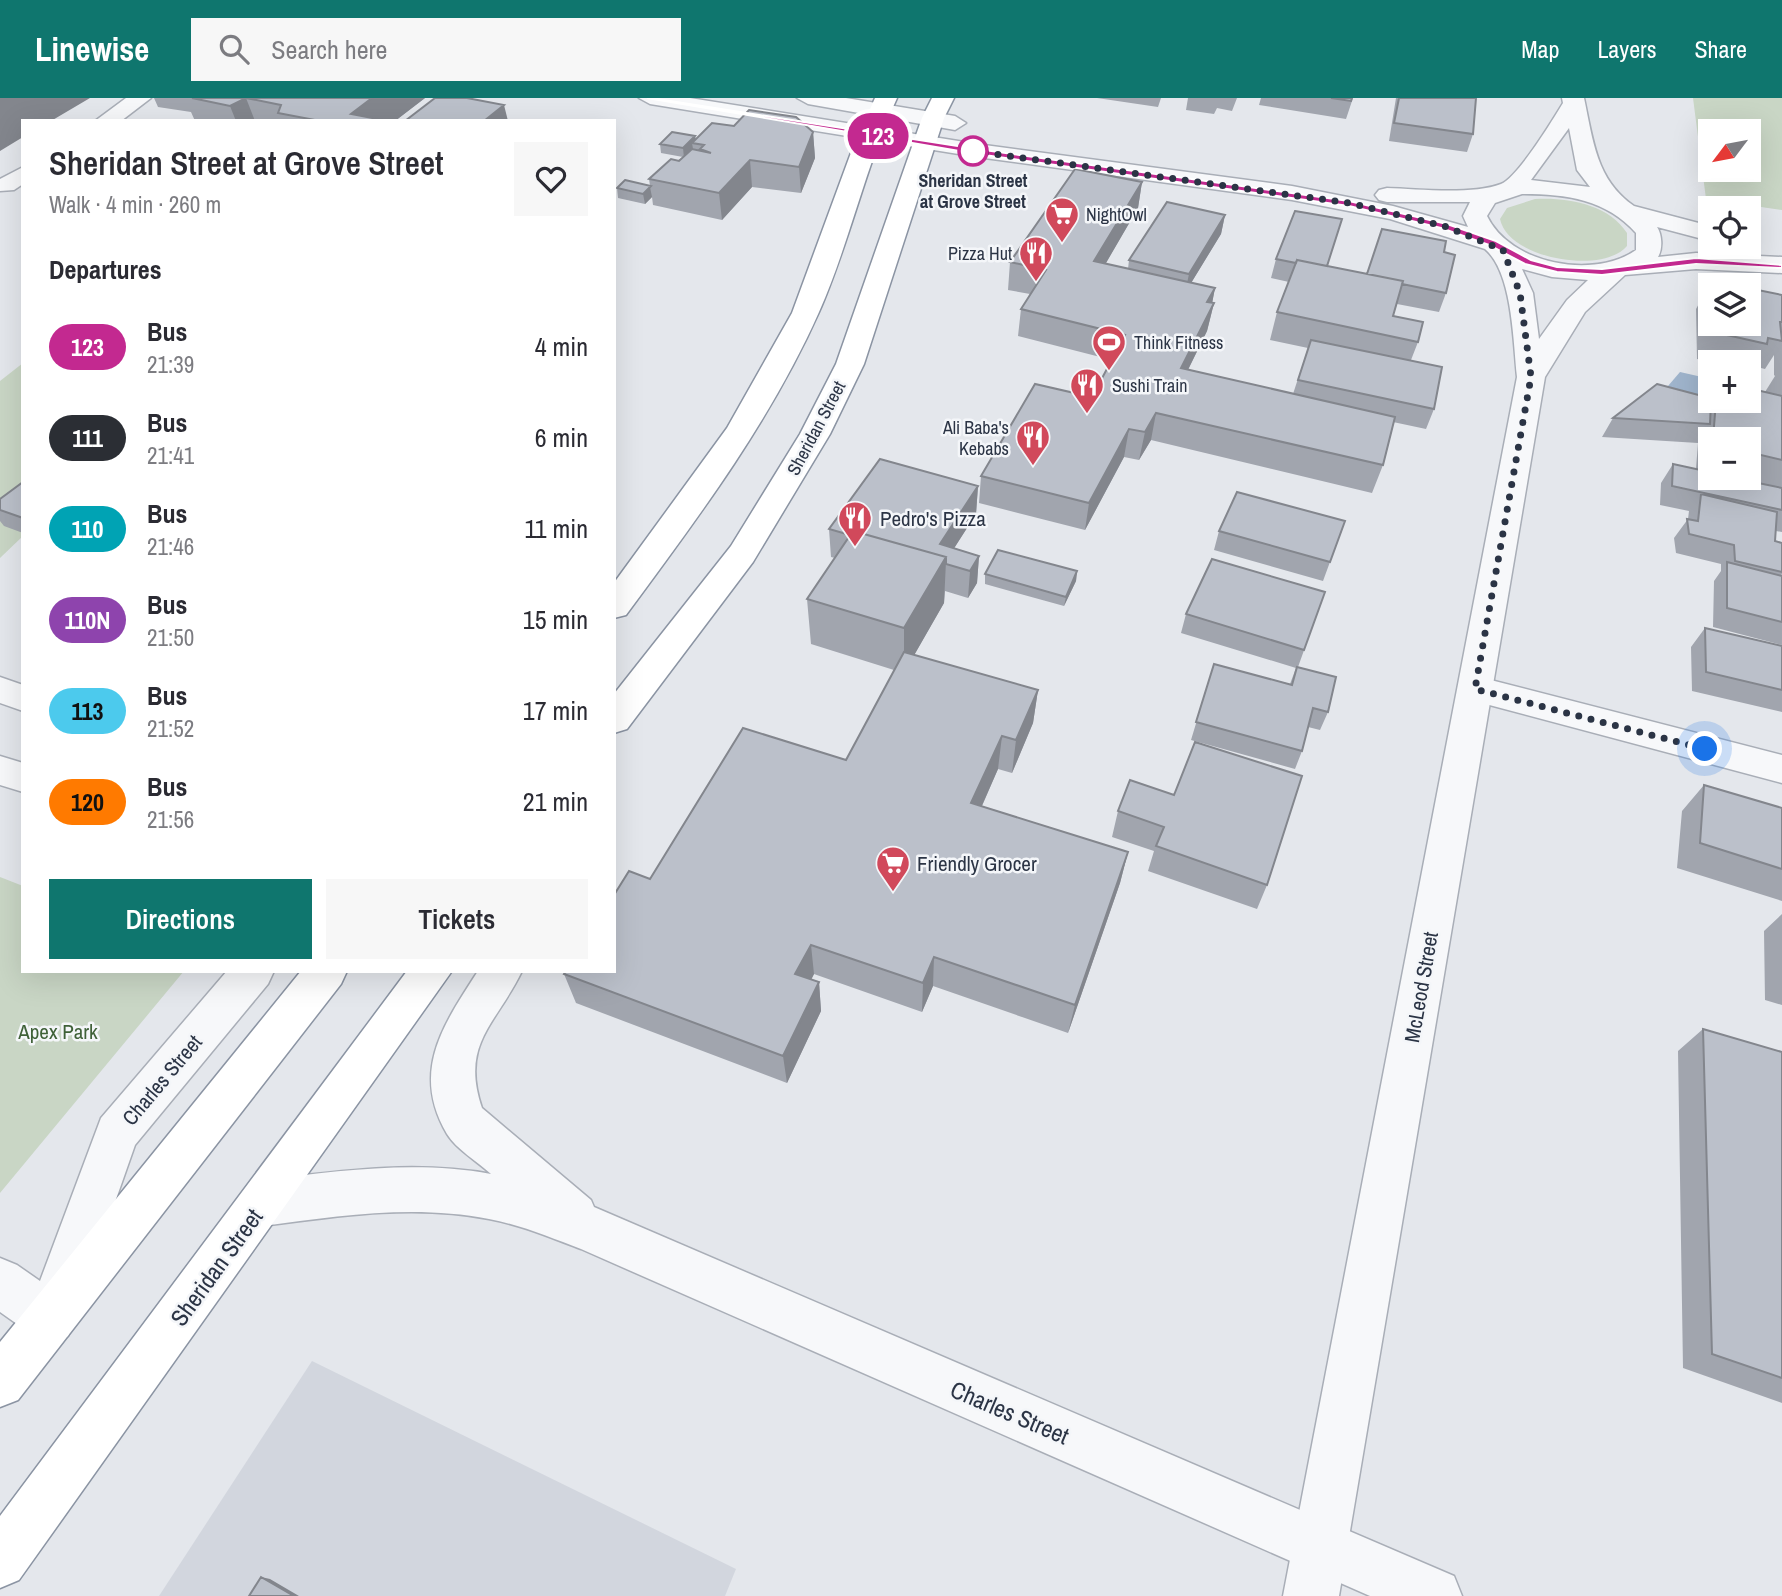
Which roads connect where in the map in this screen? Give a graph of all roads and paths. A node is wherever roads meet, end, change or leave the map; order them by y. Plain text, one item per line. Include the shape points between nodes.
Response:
1 (140, 98) edge
2 (650, 98) edge
3 (808, 98) edge
4 (1573, 102) edge
5 (883, 103) edge
6 (109, 119) edge
7 (934, 120) edge
8 (869, 135) junction
9 (1505, 190) junction
10 (1622, 208) junction
11 (1698, 230) edge
12 (1761, 246) edge
13 (1497, 247) junction
14 (1782, 251) edge
15 (1782, 265) edge
16 (1621, 269) junction
17 (1531, 377) junction
18 (616, 604) edge
19 (1475, 689) junction
20 (0, 690) edge
21 (21, 697) edge
22 (616, 717) edge
23 (1782, 769) edge
24 (0, 770) edge
25 (21, 777) edge
26 (251, 973) edge
27 (324, 973) edge
28 (429, 973) edge
29 (500, 973) edge
30 (262, 1203) junction
31 (586, 1227) junction
32 (0, 1282) edge
33 (51, 1319) junction
34 (0, 1382) edge
35 (0, 1562) edge
36 (1315, 1572) edge
37 (1434, 1596) edge

1 - 6 street
2 - 8 street
3 - 5 street
4 - 9 street via 1536,161
4 - 10 street via 1589,170
5 - 7 street
5 - 8 highway
7 - 8 street
7 - 9 street via 1361,192 1439,197
7 - 13 street via 1416,218
7 - 22 highway, Sheridan Street via 850,364 815,434 742,554
8 - 18 highway via 806,310 767,388 728,451
9 - 10 street via 1563,189
9 - 13 street, McLeod Street via 1484,199 1475,216 1479,230
10 - 11 street
10 - 16 street, McLeod Street via 1643,225 1651,239 1648,253
12 - 14 street
13 - 16 street via 1557,270
13 - 17 street, McLeod Street via 1520,293
15 - 16 street via 1696,261
16 - 17 street, McLeod Street via 1587,290
17 - 19 street, McLeod Street
19 - 23 street
19 - 36 street, McLeod Street
20 - 21 street
24 - 25 street
26 - 33 street, Charles Street via 117,1133
27 - 33 highway
28 - 30 highway, Sheridan Street
29 - 31 street, Charles Street via 453,1055 453,1087 464,1121
30 - 31 street, Charles Street via 353,1191 480,1194
30 - 35 highway, Sheridan Street
31 - 36 street, Charles Street
32 - 33 street
33 - 34 highway
36 - 37 street, Charles Street

